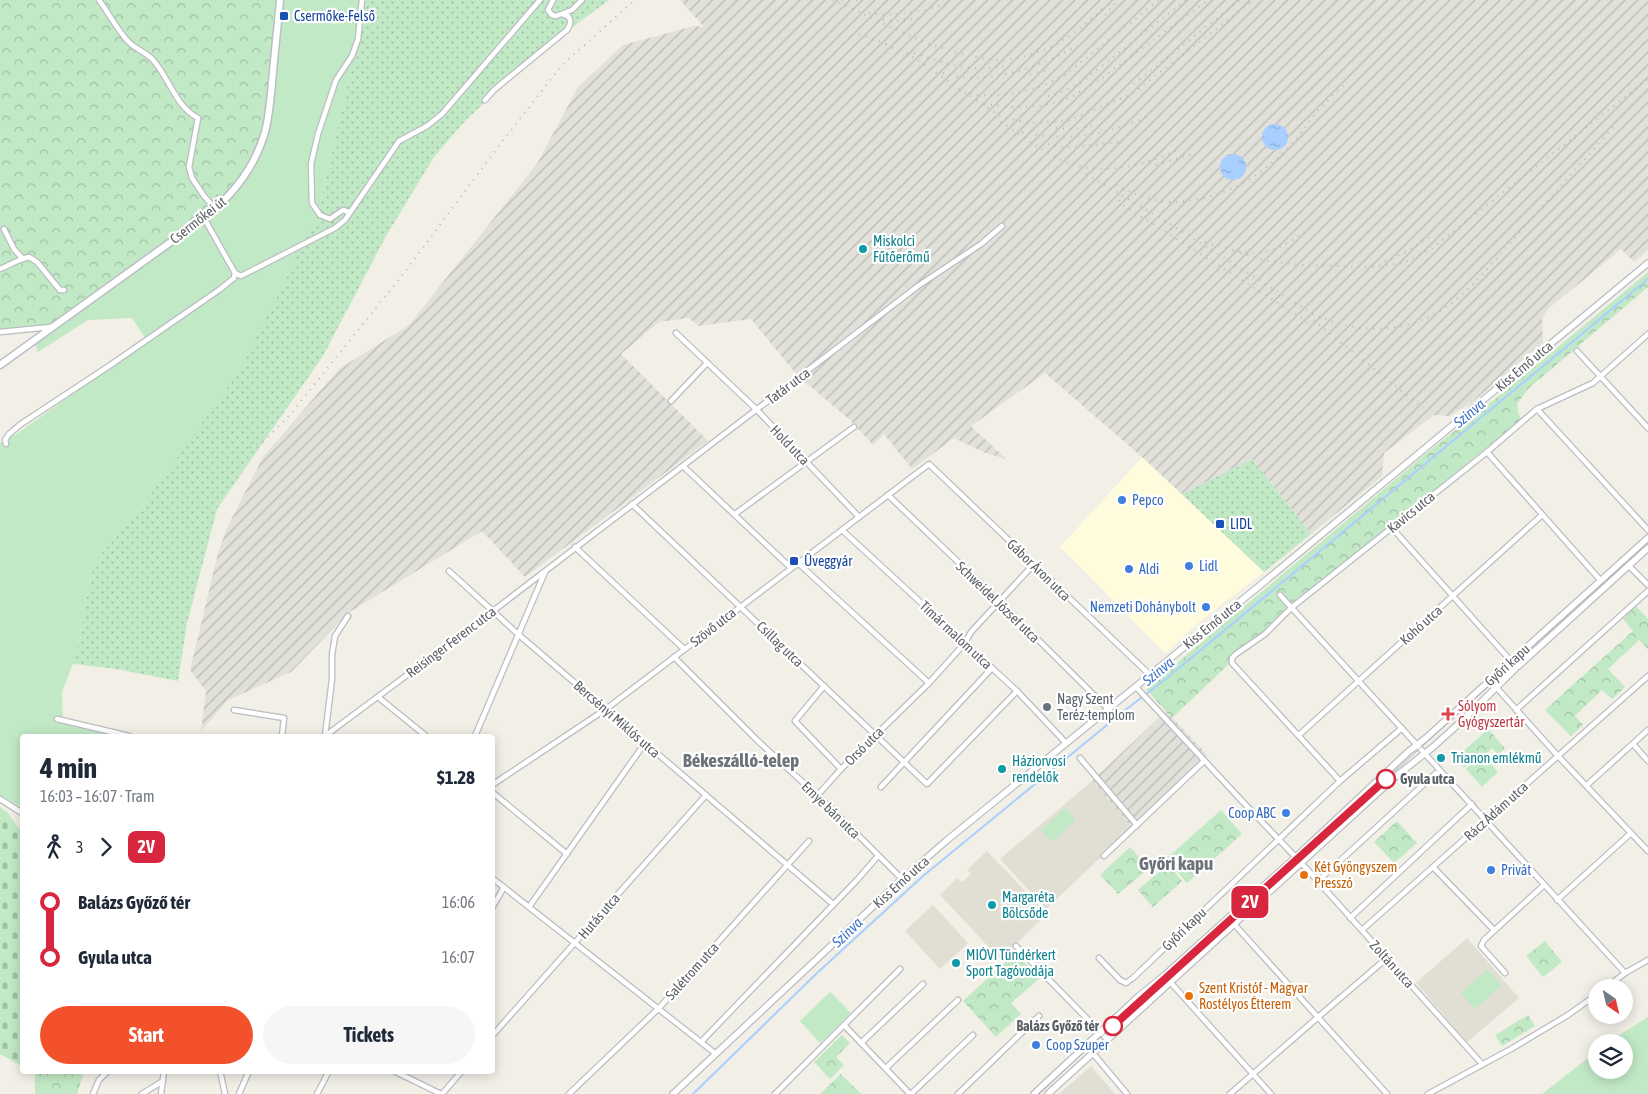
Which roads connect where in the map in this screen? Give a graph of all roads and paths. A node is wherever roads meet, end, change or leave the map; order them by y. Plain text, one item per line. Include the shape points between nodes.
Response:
1 (99, 0) edge
2 (280, 0) edge
3 (362, 0) edge
4 (540, 0) edge
5 (553, 0) edge
6 (582, 0) edge
7 (564, 15) junction
8 (485, 100) dead end
9 (218, 207) junction
10 (349, 212) junction
11 (204, 218) junction
12 (1002, 226) dead end
13 (4, 229) dead end
14 (22, 258) junction
15 (1648, 263) edge
16 (0, 268) edge
17 (235, 273) junction
18 (64, 290) dead end
19 (52, 327) junction
20 (0, 332) edge
21 (676, 333) dead end
22 (1648, 334) edge
23 (1577, 351) dead end
24 (707, 363) junction
25 (0, 365) edge
26 (1602, 377) junction
27 (671, 401) dead end
28 (1537, 409) junction
29 (757, 410) junction
30 (854, 427) dead end
31 (1648, 428) edge
32 (6, 444) dead end
33 (1487, 452) junction
34 (806, 461) junction
35 (929, 464) joint
36 (683, 466) junction
37 (888, 495) junction
38 (632, 504) junction
39 (735, 514) junction
40 (1542, 515) junction
41 (859, 517) junction
42 (1392, 528) junction
43 (842, 530) junction
44 (1648, 530) edge
45 (1648, 538) edge
46 (575, 547) junction
47 (1648, 548) edge
48 (1624, 560) junction
49 (798, 562) junction
50 (1034, 564) junction
51 (1628, 566) junction
52 (791, 568) junction
53 (449, 570) dead end
54 (545, 571) junction
55 (1601, 581) junction
56 (1648, 585) edge
57 (1648, 590) edge
58 (1280, 595) dead end
59 (1453, 596) junction
60 (999, 601) junction
61 (740, 606) junction
62 (1291, 608) junction
63 (493, 612) junction
64 (348, 616) dead end
65 (519, 635) junction
66 (965, 644) junction
67 (684, 649) junction
68 (674, 656) junction
69 (1511, 661) junction
70 (992, 668) junction
71 (1150, 675) junction
72 (1648, 676) edge
73 (1360, 680) junction
74 (929, 683) junction
75 (824, 686) junction
76 (1136, 687) junction
77 (1496, 687) junction
78 (1017, 691) junction
79 (378, 696) junction
80 (606, 709) junction
81 (1108, 709) junction
82 (234, 710) dead end
83 (1516, 710) junction
84 (57, 719) dead end
85 (1402, 728) junction
86 (101, 730) junction
87 (1648, 730) edge
88 (101, 734) edge
89 (120, 734) edge
90 (282, 734) edge
91 (325, 734) edge
92 (328, 734) edge
93 (424, 734) edge
94 (476, 734) edge
95 (875, 735) junction
96 (1299, 735) junction
97 (645, 743) junction
98 (1066, 743) junction
99 (1632, 744) junction
100 (1417, 745) junction
101 (1425, 753) junction
102 (1558, 756) junction
103 (1080, 758) dead end
104 (1204, 761) junction
105 (1648, 761) edge
106 (903, 762) junction
107 (841, 768) junction
108 (1436, 773) dead end
109 (1340, 781) junction
110 (495, 783) edge
111 (1587, 785) junction
112 (881, 787) dead end
113 (495, 794) edge
114 (706, 795) junction
115 (817, 796) junction
116 (0, 799) edge
117 (1472, 804) junction
118 (20, 812) edge
119 (1485, 820) junction
120 (1137, 825) junction
121 (1631, 833) junction
122 (1278, 840) junction
123 (809, 841) dead end
124 (1648, 851) edge
125 (567, 854) junction
126 (878, 856) junction
127 (1104, 856) dead end
128 (1296, 857) junction
129 (1302, 863) junction
130 (788, 865) junction
131 (1433, 867) junction
132 (495, 880) edge
133 (903, 880) junction
134 (1318, 882) junction
135 (1544, 885) junction
136 (504, 887) junction
137 (1558, 900) junction
138 (495, 903) edge
139 (833, 904) junction
140 (529, 907) junction
141 (1350, 918) junction
142 (1234, 924) junction
143 (1362, 930) junction
144 (1494, 930) junction
145 (575, 943) junction
146 (1016, 946) dead end
147 (1099, 958) dead end
148 (1387, 958) junction
149 (1648, 960) edge
150 (900, 969) dead end
151 (1505, 973) dead end
152 (1625, 974) junction
153 (1618, 979) edge
154 (1171, 982) junction
155 (923, 984) dead end
156 (958, 1000) dead end
157 (1588, 1000) edge
158 (659, 1008) junction
159 (1039, 1016) dead end
160 (1317, 1018) junction
161 (844, 1025) junction
162 (1100, 1032) junction
163 (495, 1033) edge
164 (972, 1035) dead end
165 (1108, 1040) junction
166 (702, 1042) junction
167 (862, 1043) junction
168 (1086, 1045) junction
169 (1094, 1053) junction
170 (716, 1054) junction
171 (1482, 1064) junction
172 (886, 1068) junction
173 (105, 1074) edge
174 (164, 1074) edge
175 (221, 1074) edge
176 (248, 1074) edge
177 (327, 1074) edge
178 (400, 1074) edge
179 (459, 1074) edge
180 (1253, 1074) junction
181 (163, 1081) junction
182 (93, 1094) edge
183 (142, 1094) edge
184 (161, 1094) edge
185 (225, 1094) edge
186 (238, 1094) edge
187 (317, 1094) edge
188 (441, 1094) edge
189 (569, 1094) edge
190 (673, 1094) edge
191 (775, 1094) edge
192 (911, 1094) edge
193 (958, 1094) edge
194 (1034, 1094) edge
195 (1048, 1094) edge
196 (1127, 1094) edge
197 (1230, 1094) edge
198 (1271, 1094) edge
199 (1387, 1094) edge
200 (1428, 1094) edge

1 - 9 street via 130,43 152,59 174,95 198,118 189,168 204,196
2 - 9 main road, Csermőkei út via 265,132 250,167
3 - 10 street via 358,39 352,56 336,80 311,164 312,203 320,215 330,218 343,210
4 - 10 street via 442,114 399,141
5 - 7 street via 548,10 556,16
6 - 7 street
7 - 8 street via 570,19 566,30
9 - 11 main road, Csermőkei út
10 - 17 street via 345,220 327,233 241,276
11 - 17 street
11 - 19 main road, Csermőkei út
12 - 29 street, Tatár utca
13 - 14 street
14 - 16 street
14 - 18 street via 29,257 36,262 60,290
15 - 71 street, Kiss Ernő utca
17 - 32 street via 234,278 219,290 20,424 8,434
19 - 20 street
19 - 25 main road, Csermőkei út
21 - 24 street, Hold utca
22 - 26 street, Kavics utca
23 - 26 street
24 - 27 street
24 - 29 street, Hold utca
26 - 28 street, Kavics utca
26 - 31 street
28 - 33 street, Kavics utca
28 - 44 street
29 - 34 street, Hold utca
29 - 36 street, Tatár utca
30 - 34 street
33 - 40 street
33 - 42 street, Kavics utca
34 - 39 street
34 - 41 street, Hold utca
35 - 37 street, Szövő utca
35 - 50 street, Gábor Áron utca
36 - 38 street, Tatár utca
36 - 39 street
37 - 41 street, Szövő utca
37 - 60 street, Schweidel József utca
38 - 46 street, Tatár utca
38 - 61 street, Csillag utca
39 - 52 street
40 - 55 street
40 - 59 street, Kohó utca
41 - 43 street, Szövő utca
42 - 59 street
42 - 62 street, Kavics utca
43 - 49 street, Szövő utca
43 - 66 street, Tímár malom utca
45 - 48 street, Győri kapu
46 - 54 street, Reisinger Ferenc utca
46 - 67 street
47 - 51 street, Győri kapu
48 - 51 street
48 - 55 street, Győri kapu
49 - 52 street, Szövő utca
49 - 74 street
50 - 60 street, Orsó utca
50 - 71 street, Gábor Áron utca
51 - 56 street
51 - 77 street, Győri kapu
52 - 61 street, Szövő utca
53 - 63 street, Bercsényi Miklós utca
54 - 63 street, Reisinger Ferenc utca
54 - 65 street
55 - 69 street, Győri kapu
57 - 83 street
58 - 62 street
59 - 69 street
59 - 73 street, Kohó utca
60 - 66 street, Orsó utca via 971,632
60 - 81 street, Schweidel József utca
61 - 67 street, Szövő utca
61 - 75 street, Csillag utca
62 - 73 street
62 - 96 street, Kavics utca via 1265,634 1236,654 1232,662
63 - 65 street, Bercsényi Miklós utca
63 - 79 street, Reisinger Ferenc utca
64 - 91 street via 335,636
65 - 80 street, Bercsényi Miklós utca
65 - 94 street
66 - 70 street, Tímár malom utca
66 - 74 street, Orsó utca
67 - 68 street, Szövő utca
68 - 80 street, Szövő utca
68 - 115 street, Ernye bán utca
69 - 100 street, Győri kapu
70 - 78 street, Tímár malom utca
70 - 106 street
71 - 76 street, Kiss Ernő utca
72 - 102 street, Rácz Ádám utca
73 - 85 street
73 - 96 street, Kohó utca
74 - 95 street, Orsó utca
75 - 95 street, Csillag utca
75 - 107 street, Orsó utca via 794,721
76 - 81 street, Kiss Ernő utca
76 - 104 street, Zoltán utca
77 - 83 street
77 - 101 street, Győri kapu
78 - 98 street, Tímár malom utca
78 - 106 street, Csillag utca via 927,784
79 - 92 street, Reisinger Ferenc utca
79 - 93 street
80 - 97 street, Bercsényi Miklós utca
80 - 110 street, Szövő utca
81 - 98 street, Kiss Ernő utca
82 - 90 street via 284,718
83 - 102 street
84 - 86 street
85 - 100 street
85 - 109 street, Győri kapu
86 - 88 street
86 - 89 street
87 - 99 street
95 - 106 street, Csillag utca
95 - 107 street, Orsó utca
96 - 109 street
97 - 114 street, Bercsényi Miklós utca
97 - 125 street
98 - 133 street, Kiss Ernő utca
99 - 105 street
99 - 111 street
100 - 101 street
100 - 128 street, Győri kapu
101 - 117 street
101 - 129 street, Győri kapu
102 - 111 street
102 - 119 street, Rácz Ádám utca
103 - 120 street
104 - 120 street
104 - 122 street, Zoltán utca
106 - 112 street
107 - 115 street
108 - 134 street
109 - 122 street, Győri kapu
111 - 121 street
113 - 125 street
114 - 130 street, Bercsényi Miklós utca
114 - 145 street, Hutás utca
115 - 126 street, Ernye bán utca
116 - 118 street
117 - 119 street
117 - 141 street, Rácz Ádám utca
119 - 131 street, Rácz Ádám utca
119 - 135 street
120 - 127 street
121 - 124 street
121 - 137 street
122 - 128 street, Zoltán utca
122 - 147 street, Győri kapu via 1126,983
123 - 130 street, Salétrom utca
125 - 140 street
126 - 133 street, Ernye bán utca
126 - 139 street
128 - 129 street, Zoltán utca
128 - 162 street, Győri kapu
129 - 134 street, Zoltán utca
129 - 142 street, Győri kapu
130 - 139 street, Bercsényi Miklós utca
130 - 158 street, Salétrom utca
131 - 143 street, Rácz Ádám utca
131 - 144 street
132 - 136 street
133 - 170 street, Kiss Ernő utca
134 - 141 street, Zoltán utca
135 - 137 street
135 - 144 street
136 - 138 street
136 - 140 street
137 - 152 street
139 - 166 street
140 - 145 street
141 - 143 street, Zoltán utca
142 - 154 street, Győri kapu
142 - 160 street
143 - 148 street, Zoltán utca
144 - 151 street via 1481,946
145 - 158 street
145 - 163 street, Hutás utca
146 - 162 street
148 - 160 street
148 - 171 street, Zoltán utca
149 - 152 street
150 - 161 street
152 - 153 street
154 - 165 street, Győri kapu
154 - 180 street
155 - 167 street
156 - 172 street
157 - 171 street via 1568,1015
158 - 166 street
158 - 189 street, Salétrom utca
159 - 193 street
160 - 180 street
160 - 199 street
161 - 167 street
161 - 191 street
162 - 165 street
162 - 168 street, Győri kapu
164 - 192 street
165 - 169 street, Győri kapu
166 - 170 street
167 - 172 street
168 - 169 street
168 - 194 street, Győri kapu
169 - 195 street, Győri kapu
169 - 196 street
170 - 190 street, Kiss Ernő utca
171 - 200 street
172 - 192 street
173 - 182 street
174 - 181 street
175 - 185 street
176 - 186 street
177 - 187 street
178 - 188 street
179 - 188 street
180 - 197 street
180 - 198 street
181 - 183 street
181 - 184 street

